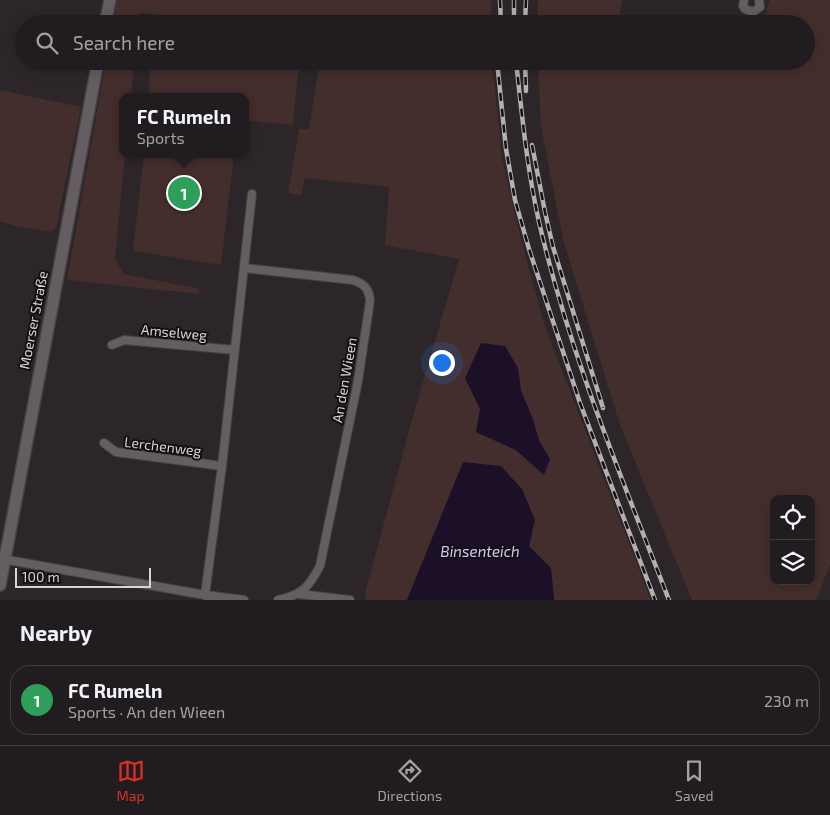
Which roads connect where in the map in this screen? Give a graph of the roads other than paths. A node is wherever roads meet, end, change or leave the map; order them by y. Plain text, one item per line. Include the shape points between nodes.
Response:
1 (110, 0) edge
2 (744, 0) edge
3 (759, 0) edge
4 (107, 15) edge
5 (96, 70) edge
6 (252, 194) dead end
7 (244, 268) junction
8 (112, 345) dead end
9 (235, 350) junction
10 (104, 444) dead end
11 (222, 466) junction
12 (2, 559) edge
13 (0, 585) edge
14 (299, 594) junction
15 (207, 597) edge
16 (244, 600) edge
17 (278, 600) edge
18 (350, 600) edge

1 - 4 main road
2 - 3 street via 745,10 753,12 760,7
5 - 12 main road, Moerser Straße
6 - 7 street
7 - 9 street
7 - 14 street, An den Wieen via 353,280 364,284 369,292 358,381 320,566
8 - 9 street, Amselweg via 124,340
9 - 11 street
10 - 11 street, Lerchenweg via 116,452
11 - 15 street
12 - 13 main road, Moerser Straße
12 - 15 street
14 - 17 street
14 - 18 street
15 - 16 street

